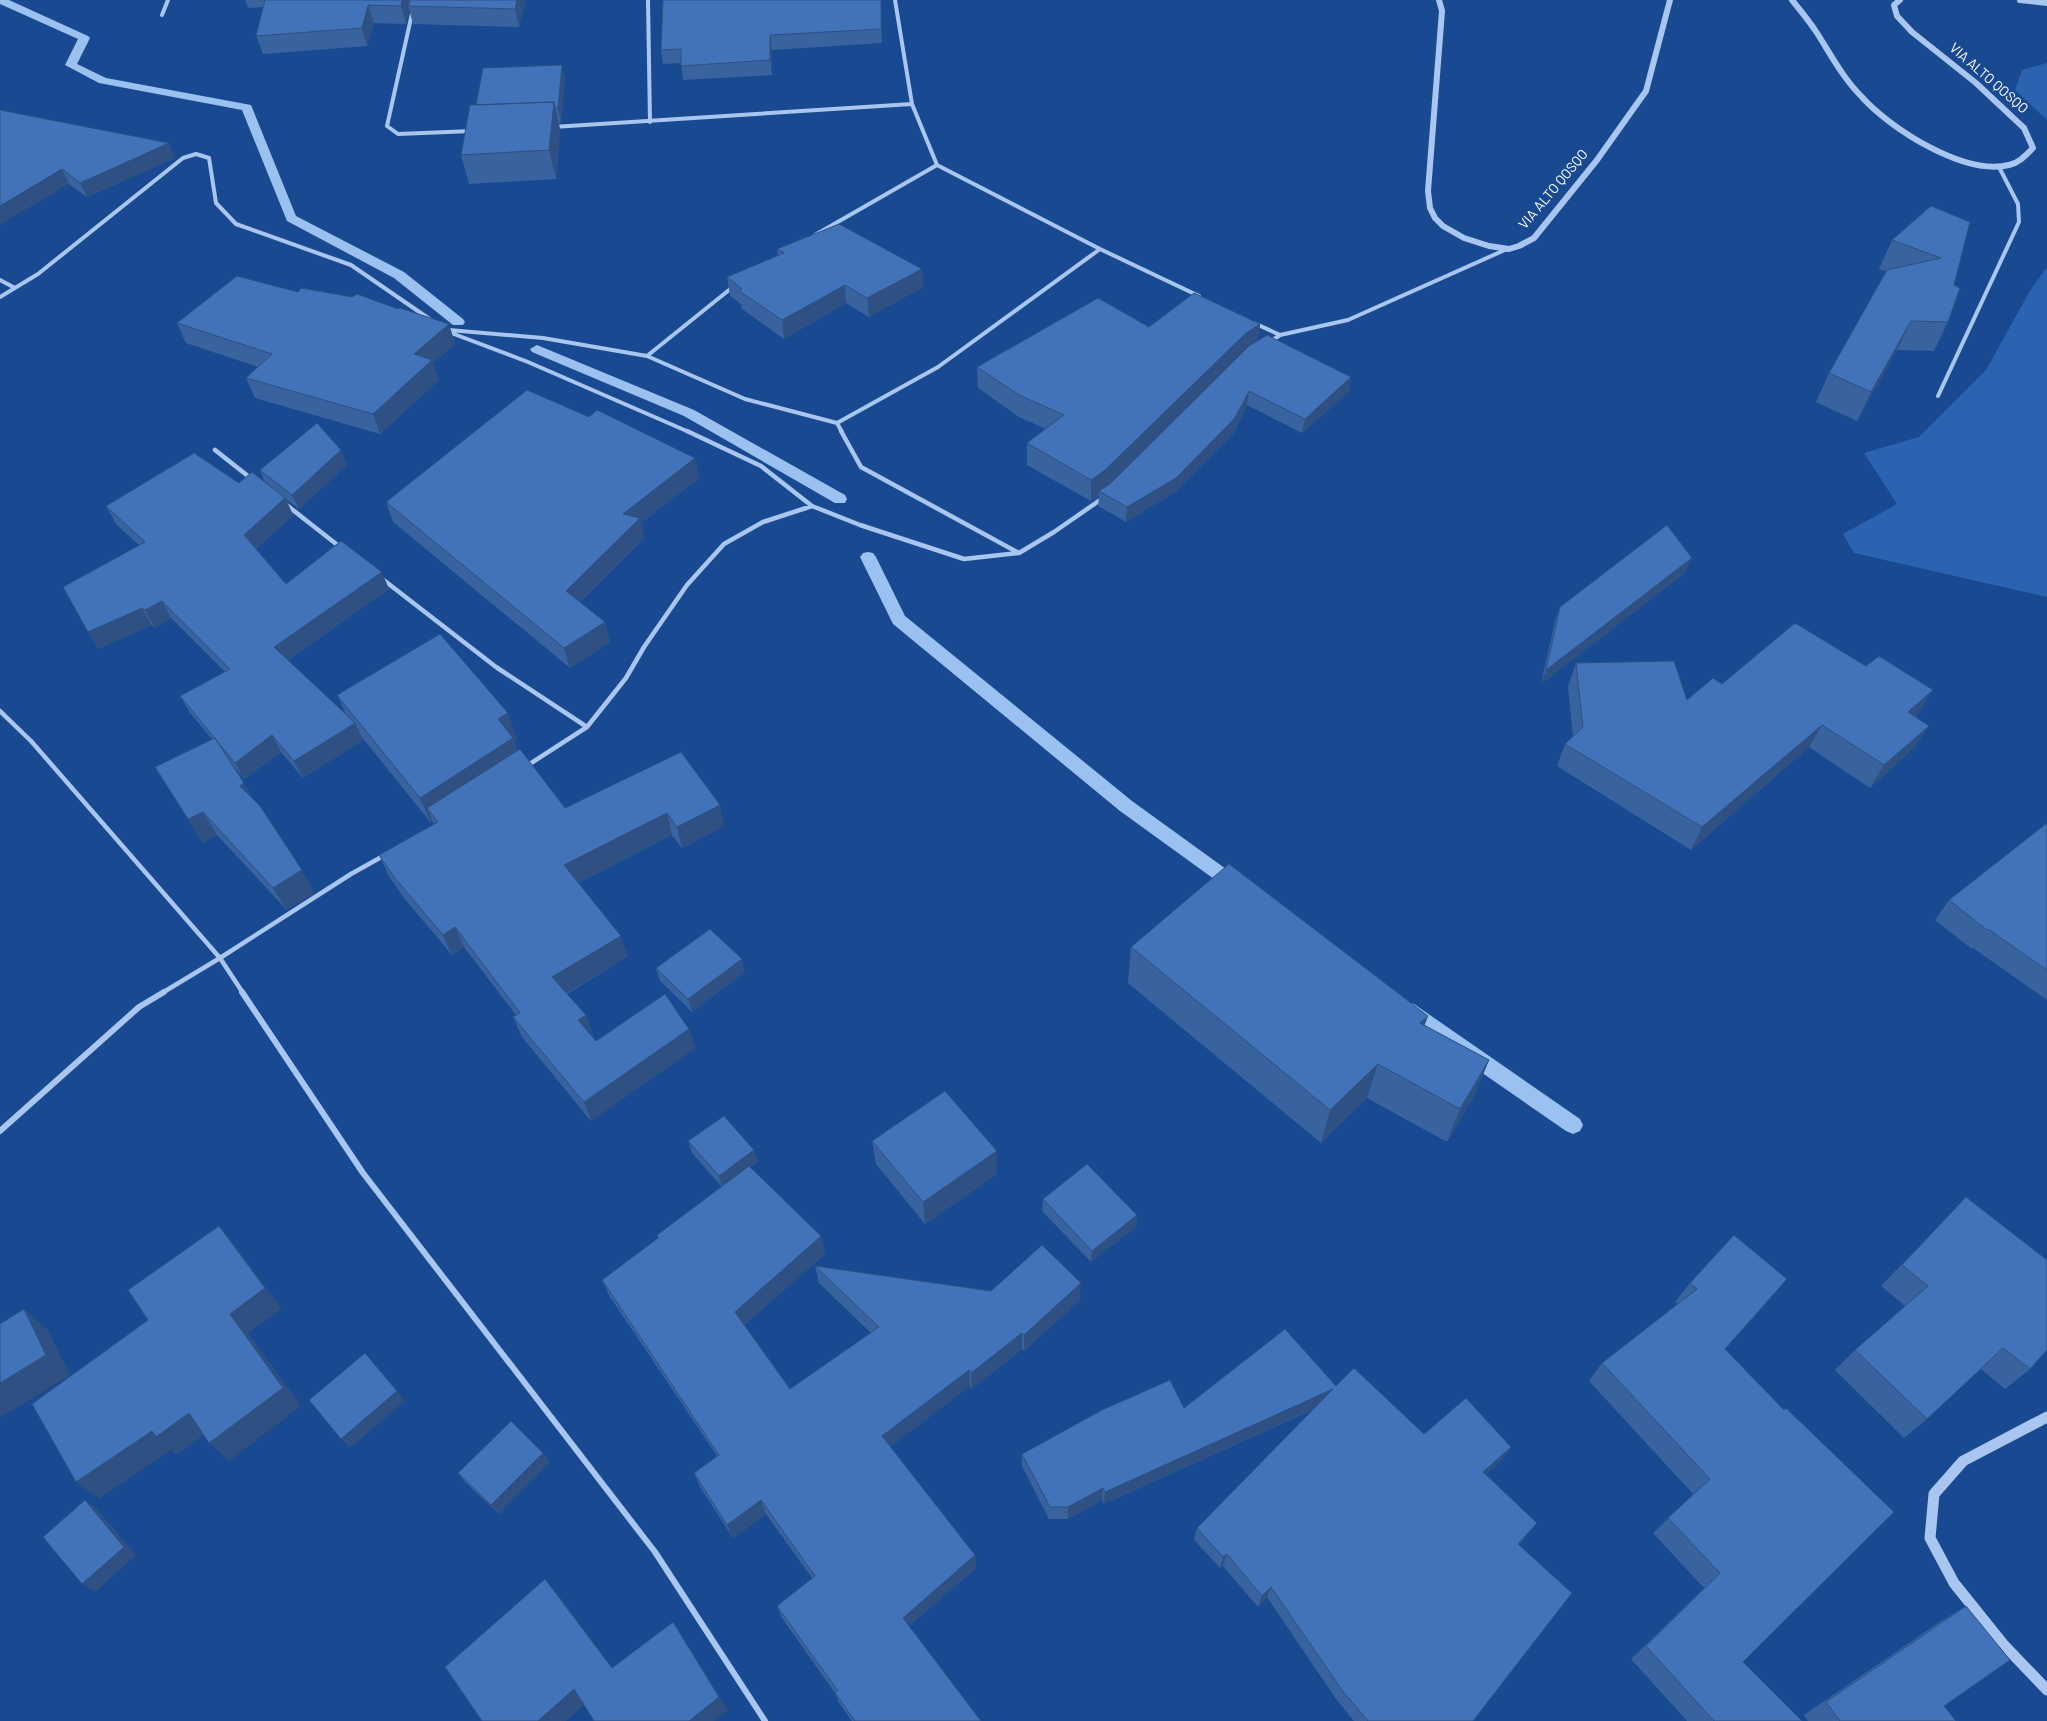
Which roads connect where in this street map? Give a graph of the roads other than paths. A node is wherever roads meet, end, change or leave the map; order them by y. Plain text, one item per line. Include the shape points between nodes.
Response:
1 (168, 0) edge
2 (415, 0) edge
3 (648, 0) edge
4 (895, 0) edge
5 (1439, 0) edge
6 (1670, 0) edge
7 (1792, 0) edge
8 (1900, 0) edge
9 (2020, 0) edge
10 (2047, 3) edge
11 (162, 15) dead end
12 (912, 104) junction
13 (650, 122) junction
14 (544, 127) edge
15 (476, 131) edge
16 (937, 165) junction
17 (1999, 167) junction
18 (810, 238) edge
19 (1100, 249) junction
20 (1509, 249) junction
21 (0, 280) edge
22 (737, 284) edge
23 (15, 288) junction
24 (0, 297) edge
25 (1208, 300) edge
26 (1253, 322) edge
27 (436, 324) edge
28 (1280, 335) junction
29 (1266, 344) edge
30 (647, 356) junction
31 (1938, 396) dead end
32 (837, 423) junction
33 (215, 450) dead end
34 (262, 486) edge
35 (1107, 495) edge
36 (277, 498) edge
37 (812, 506) junction
38 (348, 552) edge
39 (1019, 554) junction
40 (379, 576) edge
41 (0, 711) edge
42 (587, 727) junction
43 (523, 768) edge
44 (393, 850) edge
45 (220, 958) junction
46 (0, 1132) edge
47 (2047, 1417) edge
48 (2047, 1690) edge
49 (765, 1721) edge

1 - 11 street
2 - 15 street via 387,126 398,134
3 - 13 street
4 - 12 street
5 - 20 street via 1442,11 1428,191 1431,212 1452,232 1469,241
6 - 20 street, VIA ALTO QOSQO via 1646,91 1598,160 1534,238
7 - 17 street, VIA ALTO QOSQO via 1861,97 1898,128 1933,150 1964,162
8 - 17 street, VIA ALTO QOSQO via 1894,5 1897,16 2024,128 2033,148 2022,162
9 - 10 street
12 - 13 street
12 - 16 street
13 - 14 street
16 - 18 street
16 - 19 street
17 - 31 street via 2018,204 2018,222
19 - 25 street
19 - 32 street via 938,367
20 - 28 street via 1348,320
21 - 23 street
22 - 30 street
23 - 24 street
23 - 27 street via 38,274 183,158 203,154 209,158 216,203 236,224 351,265
26 - 28 street
28 - 29 street
30 - 32 street via 745,399
30 - 37 street via 543,338 443,330 655,416 761,466
32 - 39 street via 861,467
33 - 34 street
35 - 39 street
36 - 38 street
37 - 39 street via 860,526 964,559
37 - 42 street via 762,522 724,544 687,585 626,678
40 - 42 street via 496,667
41 - 45 street via 31,741
42 - 43 street
44 - 45 street
45 - 46 street via 139,1007
45 - 49 street via 363,1173 655,1552
47 - 48 street via 1963,1461 1934,1494 1930,1538 1954,1583 2003,1644

